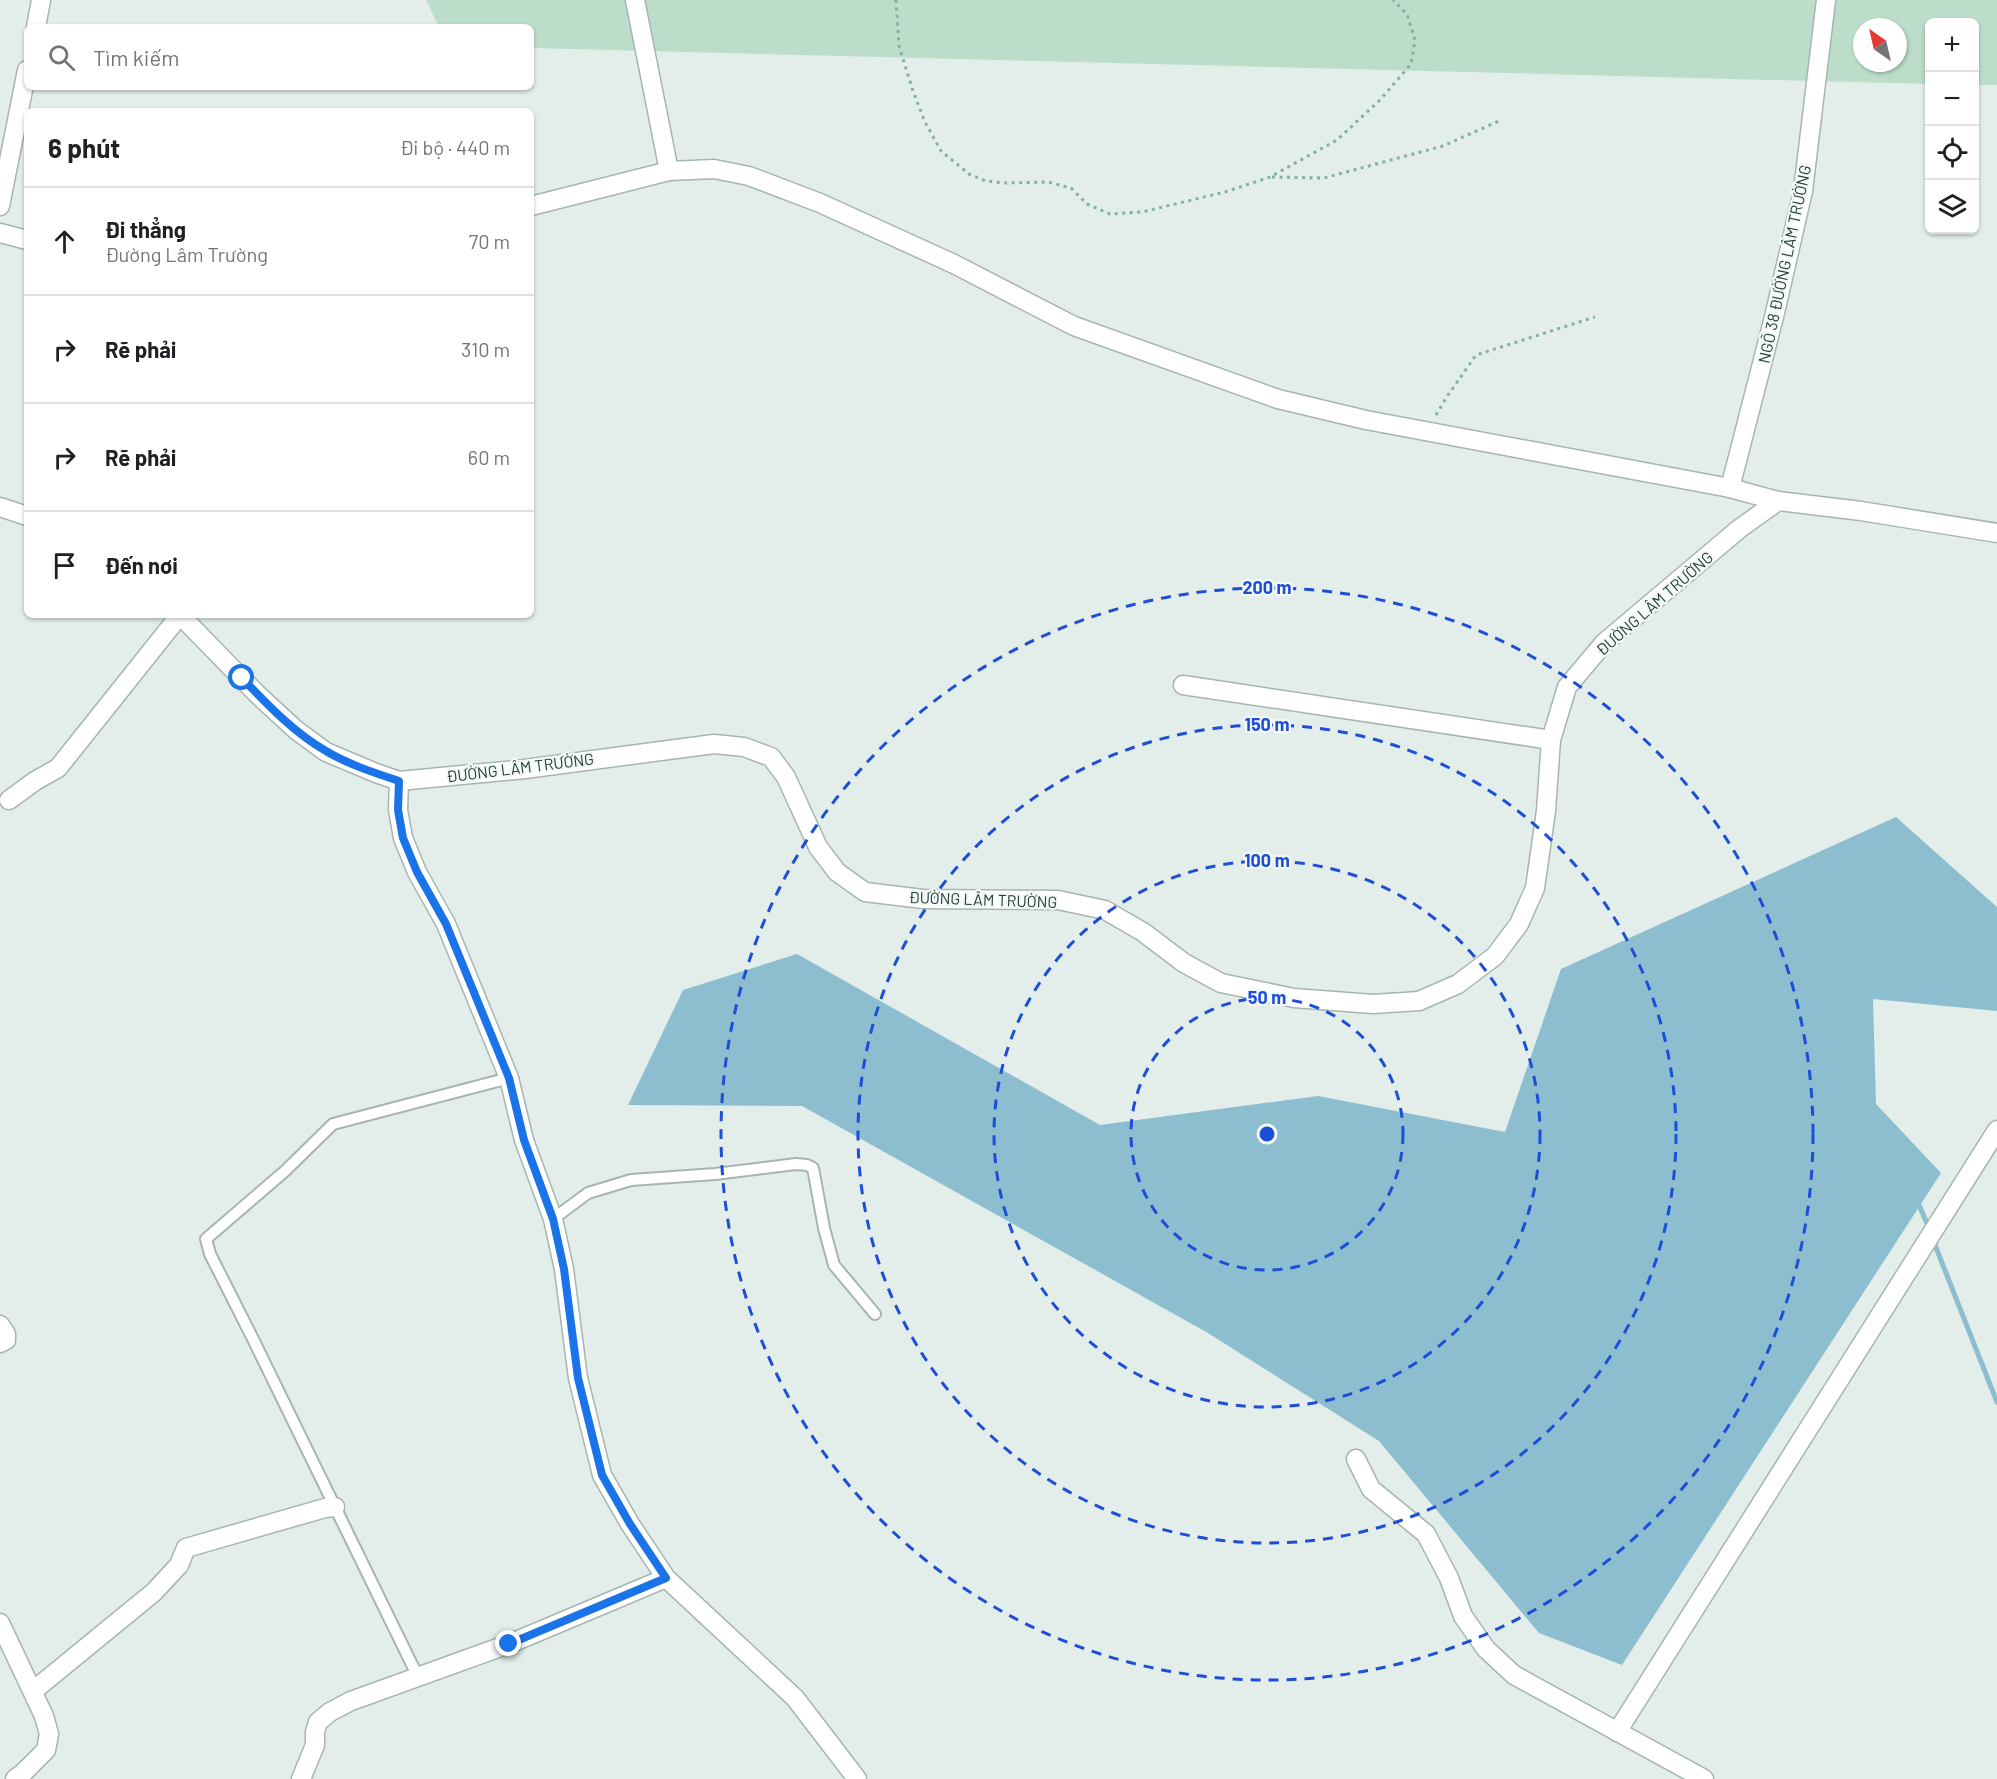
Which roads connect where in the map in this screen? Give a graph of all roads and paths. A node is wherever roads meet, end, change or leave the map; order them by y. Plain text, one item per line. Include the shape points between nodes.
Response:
1 (41, 0) edge
2 (635, 0) edge
3 (896, 0) edge
4 (1393, 0) edge
5 (1826, 0) edge
6 (37, 24) edge
7 (24, 85) edge
8 (1499, 121) dead end
9 (669, 171) junction
10 (1270, 177) junction
11 (534, 205) edge
12 (0, 206) edge
13 (0, 233) edge
14 (24, 239) edge
15 (1595, 317) dead end
16 (1428, 430) junction
17 (1730, 488) junction
18 (1778, 501) junction
19 (0, 507) edge
20 (24, 515) edge
21 (1997, 533) edge
22 (178, 618) edge
23 (183, 618) edge
24 (1183, 685) dead end
25 (1551, 740) junction
26 (399, 781) junction
27 (9, 800) dead end
28 (509, 1078) junction
29 (1997, 1130) edge
30 (553, 1219) junction
31 (875, 1314) dead end
32 (0, 1325) edge
33 (0, 1343) edge
34 (1356, 1459) dead end
35 (335, 1507) junction
36 (666, 1578) junction
37 (0, 1623) edge
38 (418, 1677) junction
39 (33, 1691) junction
40 (1617, 1732) junction
41 (15, 1779) edge
42 (301, 1779) edge
43 (857, 1779) edge
44 (1704, 1779) edge

1 - 6 street
2 - 9 street
3 - 10 path via 899,46 925,122 941,151 969,174 986,181 1048,182 1071,188 1087,204 1110,214 1169,207
4 - 10 path via 1407,14 1415,40 1411,64 1337,140
5 - 17 street, NGÕ 38 ĐƯỜNG LÂM TRƯỜNG via 1803,191
7 - 12 street
8 - 10 path via 1443,146 1324,178
9 - 11 street
9 - 16 street via 714,169 749,176 820,203 954,264 1074,326 1278,399
13 - 14 street
15 - 16 path via 1476,355
16 - 17 street
17 - 18 street
18 - 21 street
18 - 25 street, ĐƯỜNG LÂM TRƯỜNG via 1738,529 1604,643 1567,687
19 - 20 street
22 - 27 street via 58,768
23 - 26 street, ĐƯỜNG LÂM TRƯỜNG via 296,730 326,752
24 - 25 street
25 - 26 street, ĐƯỜNG LÂM TRƯỜNG via 1535,888 1519,924 1495,956 1458,984 1419,1001 1373,1004 1294,998 1221,982 1184,963 1105,910 1058,900 922,899 866,892 837,872 818,847 786,777 771,757 744,747 714,744
26 - 28 street via 398,810 403,838 446,924
28 - 30 street via 524,1140
28 - 35 lane via 333,1124 206,1239
29 - 40 street
30 - 31 lane via 588,1193 631,1180 807,1165 813,1168 834,1265
30 - 36 street via 564,1269 578,1378 602,1475
32 - 33 street via 6,1340
34 - 40 street via 1371,1489 1426,1534 1463,1616 1486,1649 1514,1675
35 - 38 lane
35 - 39 street via 186,1548 179,1565 154,1592
36 - 38 street via 509,1644
36 - 43 street via 795,1698
37 - 39 street
38 - 42 street via 351,1701 318,1722 315,1745
39 - 41 street via 49,1734 46,1750
40 - 44 street

